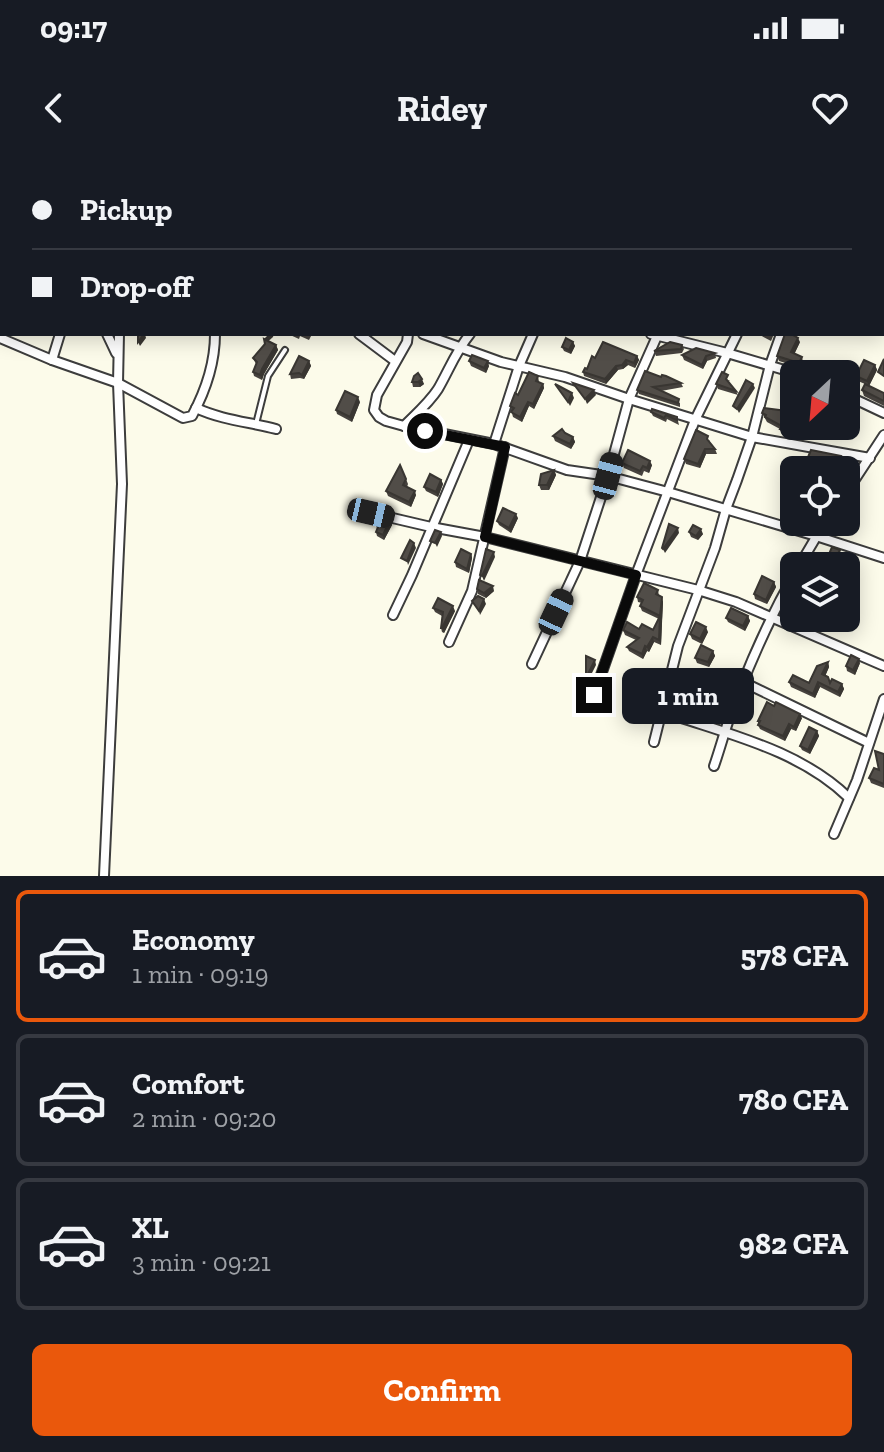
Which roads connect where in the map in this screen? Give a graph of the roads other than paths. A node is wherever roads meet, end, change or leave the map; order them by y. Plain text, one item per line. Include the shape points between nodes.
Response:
1 (108, 336) edge
2 (119, 336) edge
3 (215, 336) edge
4 (362, 336) edge
5 (408, 336) edge
6 (428, 336) edge
7 (468, 336) edge
8 (532, 336) edge
9 (655, 336) edge
10 (659, 336) edge
11 (736, 336) edge
12 (780, 336) edge
13 (0, 338) edge
14 (58, 339) edge
15 (458, 348) junction
16 (285, 350) dead end
17 (727, 353) junction
18 (118, 357) junction
19 (52, 360) junction
20 (395, 361) junction
21 (770, 365) junction
22 (519, 366) junction
23 (780, 368) edge
24 (118, 383) junction
25 (629, 399) junction
26 (860, 402) edge
27 (196, 408) junction
28 (884, 413) edge
29 (695, 420) junction
30 (256, 424) junction
31 (404, 426) junction
32 (276, 429) dead end
33 (884, 435) edge
34 (752, 437) junction
35 (469, 440) junction
36 (494, 444) junction
37 (505, 447) junction
38 (870, 458) junction
39 (860, 473) edge
40 (608, 476) junction
41 (668, 492) junction
42 (726, 509) junction
43 (371, 513) dead end
44 (780, 525) edge
45 (431, 527) junction
46 (816, 536) joint
47 (485, 537) junction
48 (807, 552) edge
49 (884, 558) edge
50 (580, 561) junction
51 (636, 575) junction
52 (698, 590) junction
53 (780, 600) edge
54 (393, 615) dead end
55 (771, 616) junction
56 (449, 642) dead end
57 (532, 664) dead end
58 (884, 666) edge
59 (743, 682) junction
60 (594, 695) dead end
61 (884, 699) edge
62 (661, 711) junction
63 (725, 733) junction
64 (654, 742) dead end
65 (869, 743) junction
66 (714, 766) dead end
67 (849, 798) junction
68 (834, 834) dead end
69 (104, 876) edge

1 - 18 street
2 - 18 street
3 - 27 street via 207,386
4 - 20 street
5 - 20 street
6 - 15 street
7 - 15 street
8 - 22 street
9 - 25 street
10 - 17 street
11 - 17 street
12 - 21 street
13 - 19 street
14 - 19 street
15 - 22 street
15 - 31 street via 440,386
16 - 30 lane via 268,376
17 - 21 street
17 - 29 street
18 - 24 street
19 - 24 street
20 - 31 street via 374,410
21 - 23 street
21 - 34 street
22 - 25 street
22 - 36 street
24 - 27 street via 183,418
24 - 69 street via 122,484
25 - 29 street
25 - 40 street
26 - 28 street
27 - 30 street
29 - 34 street
29 - 41 street
30 - 32 street
31 - 35 street
33 - 38 street
34 - 38 street
34 - 42 street
35 - 36 street
35 - 45 street
36 - 37 street
37 - 40 street via 567,470
37 - 47 street
38 - 39 street
40 - 41 street
40 - 50 street
41 - 42 street
41 - 51 street
42 - 44 street
42 - 52 street
43 - 45 street
45 - 47 street
45 - 54 street
46 - 48 street
46 - 49 street
47 - 50 street
47 - 56 street via 472,591
50 - 51 street
50 - 57 street
51 - 52 street
51 - 60 street
52 - 55 street
52 - 62 street
53 - 55 street
55 - 58 street
55 - 59 street
59 - 63 street
59 - 65 street
61 - 65 street
62 - 63 street
62 - 64 street
63 - 66 street
63 - 67 street via 795,759
65 - 67 street
67 - 68 street

